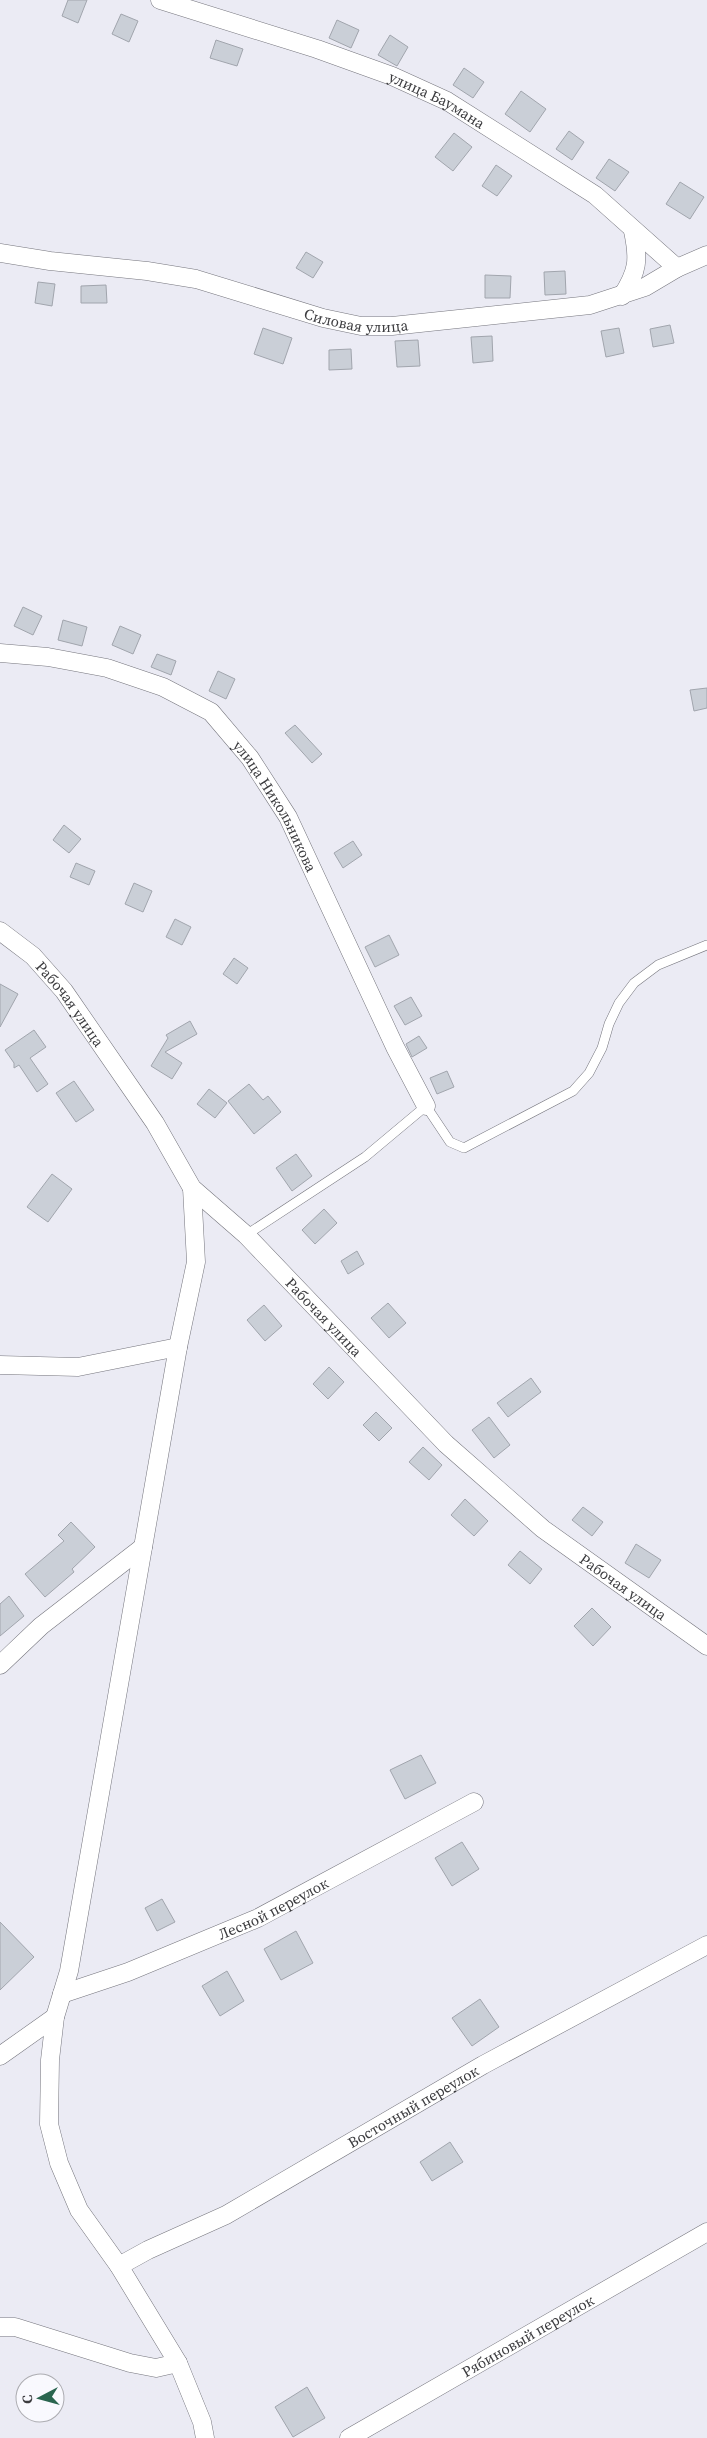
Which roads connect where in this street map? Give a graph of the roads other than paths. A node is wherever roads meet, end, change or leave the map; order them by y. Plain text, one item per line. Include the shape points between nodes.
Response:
1 (160, 0) edge
2 (633, 231) junction
3 (0, 253) edge
4 (707, 255) edge
5 (677, 268) junction
6 (622, 296) junction
7 (0, 653) edge
8 (0, 931) edge
9 (707, 945) edge
10 (426, 1106) junction
11 (192, 1188) junction
12 (246, 1235) junction
13 (178, 1347) junction
14 (0, 1365) edge
15 (143, 1547) junction
16 (707, 1646) edge
17 (0, 1665) edge
18 (474, 1802) dead end
19 (707, 1945) edge
20 (62, 1994) junction
21 (55, 2017) junction
22 (0, 2056) edge
23 (707, 2232) edge
24 (119, 2266) junction
25 (0, 2327) edge
26 (178, 2363) junction
27 (205, 2438) edge
28 (349, 2438) edge

1 - 2 street, улица Баумана via 317,48 392,76 446,101 595,195
2 - 5 street, улица Баумана
2 - 6 street via 637,252 634,278
3 - 6 street, Силовая улица via 196,279 361,326 392,326 590,305
4 - 5 street, Силовая улица
5 - 6 street, Силовая улица
7 - 10 street, улица Никольникова via 48,657 107,668 163,687 211,712 250,758 288,817 395,1047
8 - 11 street, Рабочая улица via 33,956 64,991 155,1123
9 - 10 lane via 658,965 634,983 619,1002 589,1072 573,1092 464,1148 450,1142
10 - 12 lane via 365,1157
11 - 12 street, Рабочая улица
11 - 13 street via 196,1262
12 - 16 street, Рабочая улица via 446,1444 543,1529
13 - 14 street via 78,1367
13 - 15 street
15 - 17 street via 48,1620
15 - 20 street via 69,1971
18 - 20 street, Лесной переулок via 258,1918 128,1972
19 - 24 street, Восточный переулок via 483,2064 226,2215
20 - 21 street
21 - 22 street
21 - 24 street via 50,2060 49,2124 59,2163 79,2210
23 - 28 street, Рябиновый переулок
24 - 26 street
25 - 26 street via 15,2327 130,2364 156,2368
26 - 27 street via 202,2422

